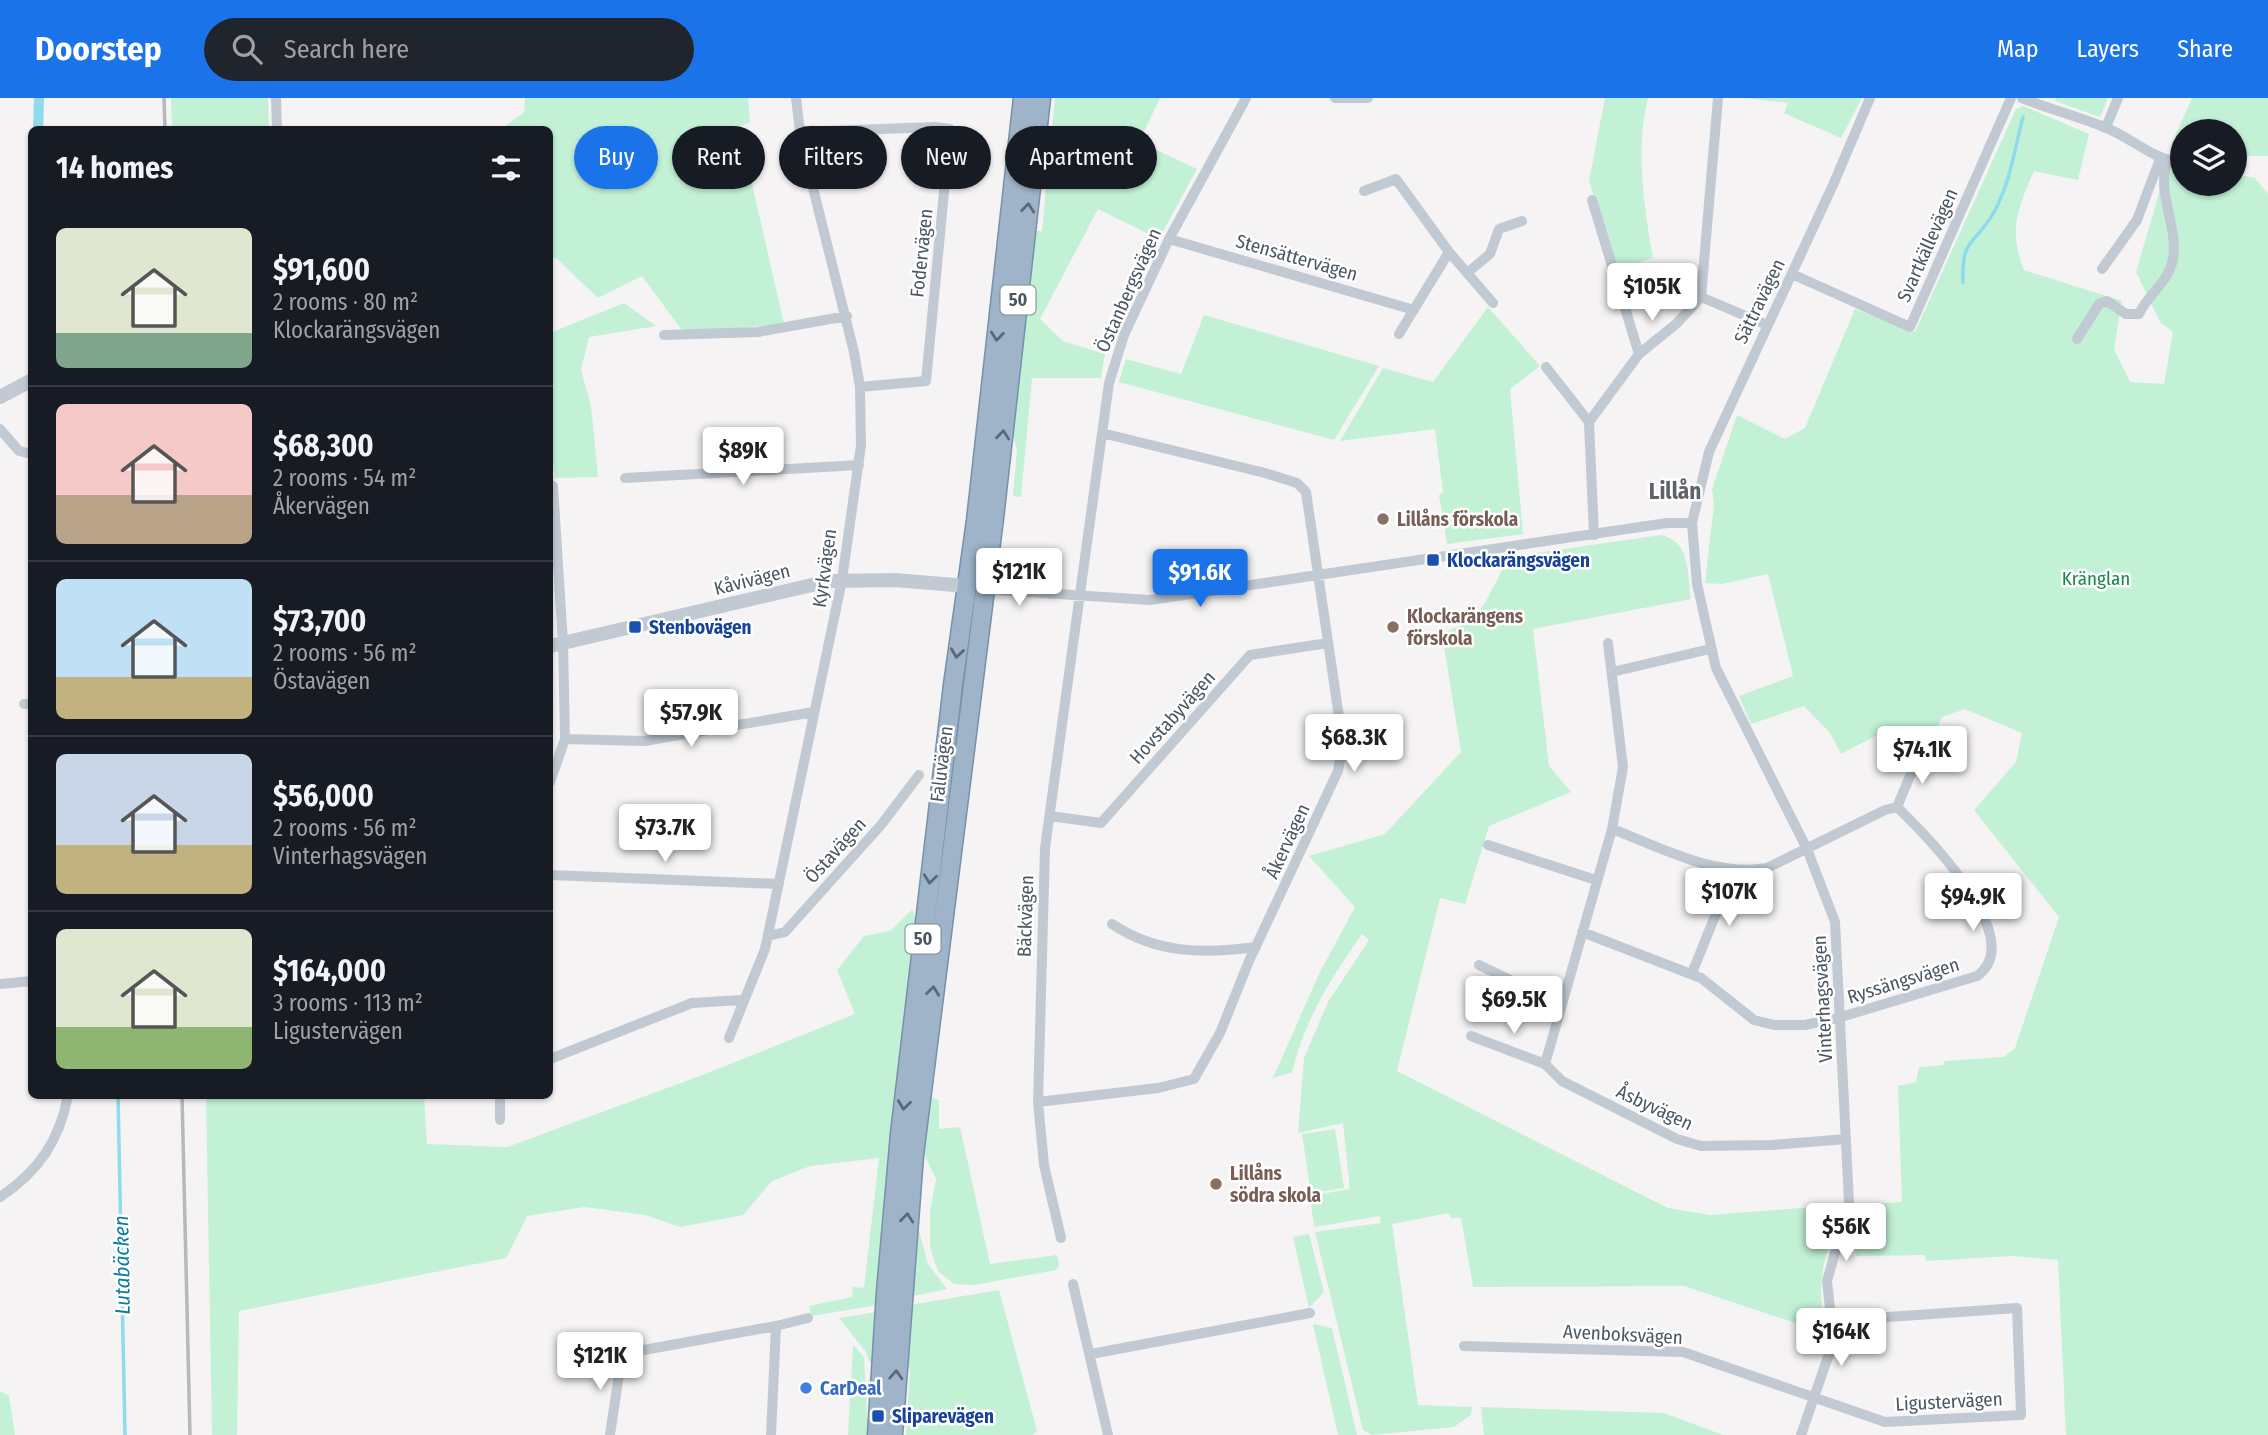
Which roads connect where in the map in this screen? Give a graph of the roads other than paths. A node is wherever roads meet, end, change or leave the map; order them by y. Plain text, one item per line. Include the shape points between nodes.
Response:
1 (276, 98) edge
2 (796, 98) edge
3 (1023, 98) edge
4 (1041, 98) edge
5 (1246, 98) edge
6 (1335, 98) edge
7 (1368, 98) edge
8 (1718, 98) edge
9 (1870, 98) edge
10 (2011, 98) edge
11 (2022, 98) edge
12 (2118, 98) edge
13 (277, 126) edge
14 (799, 126) edge
15 (2106, 127) junction
16 (887, 129) edge
17 (2164, 160) junction
18 (2170, 161) edge
19 (814, 189) edge
20 (1364, 191) dead end
21 (1592, 200) dead end
22 (1522, 221) dead end
23 (1169, 239) junction
24 (1449, 252) junction
25 (2102, 269) dead end
26 (1467, 273) junction
27 (1792, 274) junction
28 (1701, 297) junction
29 (1493, 303) dead end
30 (1414, 310) junction
31 (848, 316) junction
32 (1767, 325) junction
33 (1399, 334) dead end
34 (664, 335) dead end
35 (2077, 339) dead end
36 (1639, 354) junction
37 (1546, 367) dead end
38 (28, 382) edge
39 (860, 387) junction
40 (0, 397) edge
41 (1590, 422) junction
42 (0, 429) edge
43 (1102, 433) junction
44 (28, 453) edge
45 (859, 465) junction
46 (625, 478) dead end
47 (553, 486) dead end
48 (986, 511) junction
49 (1692, 523) junction
50 (553, 535) edge
51 (1594, 535) junction
52 (1318, 577) junction
53 (842, 580) junction
54 (975, 587) junction
55 (1080, 597) junction
56 (1328, 643) junction
57 (1608, 643) dead end
58 (556, 645) edge
59 (1710, 649) junction
60 (1612, 672) junction
61 (814, 712) junction
62 (565, 739) junction
63 (1923, 755) dead end
64 (553, 773) edge
65 (919, 775) dead end
66 (1897, 807) junction
67 (1050, 817) junction
68 (1612, 828) junction
69 (1488, 845) dead end
70 (1807, 849) junction
71 (1734, 869) junction
72 (553, 875) edge
73 (1596, 880) junction
74 (779, 884) junction
75 (1112, 924) dead end
76 (1581, 932) junction
77 (768, 936) junction
78 (1256, 947) junction
79 (1479, 965) dead end
80 (1692, 973) junction
81 (28, 981) edge
82 (0, 984) edge
83 (742, 1000) junction
84 (1560, 1004) junction
85 (1841, 1017) junction
86 (1471, 1036) dead end
87 (729, 1038) dead end
88 (553, 1058) edge
89 (1545, 1064) junction
90 (67, 1099) edge
91 (500, 1099) edge
92 (1038, 1102) junction
93 (500, 1121) dead end
94 (1846, 1139) junction
95 (0, 1197) edge
96 (1061, 1238) dead end
97 (1073, 1284) dead end
98 (1310, 1313) dead end
99 (808, 1318) dead end
100 (892, 1319) junction
101 (776, 1326) junction
102 (1838, 1328) junction
103 (1464, 1346) dead end
104 (1091, 1354) junction
105 (1814, 1398) junction
106 (611, 1435) edge
107 (771, 1435) edge
108 (877, 1435) edge
109 (893, 1435) edge
110 (1108, 1435) edge
111 (1801, 1435) edge

1 - 13 street
2 - 14 street, Kyrkvägen
3 -> 48 highway, Faluvägen / 50
48 -> 4 highway, Faluvägen / 50
5 - 23 street, Östanbergsvägen
6 - 7 street
8 - 28 street
9 - 27 street, Sättravägen
10 - 27 street, Svartkällevägen via 1910,327
11 - 15 street
12 - 15 street
15 - 17 street
16 - 39 street, Fodervägen via 950,130 926,382
17 - 18 street
17 - 25 street via 2137,220
17 - 35 street via 2174,256 2169,275 2138,314 2126,314 2107,301 2099,304
19 - 31 street, Kyrkvägen
20 - 24 street via 1396,179
21 - 36 street
22 - 26 street via 1499,229 1490,254
23 - 30 street, Stensättervägen
23 - 43 street, Östanbergsvägen via 1112,369
24 - 26 street
24 - 30 street
26 - 29 street
27 - 32 street, Sättravägen
28 - 32 street
28 - 36 street
30 - 33 street
31 - 34 street via 758,332
31 - 39 street, Kyrkvägen
32 - 49 street, Sättravägen via 1709,452
36 - 41 street
37 - 41 street
38 - 40 street
39 - 45 street, Kyrkvägen
41 - 51 street
42 - 44 street via 19,451
43 - 52 street, Åkervägen via 1297,483 1306,492
43 - 55 street, Östanbergsvägen
45 - 46 street
45 - 53 street, Kyrkvägen
47 - 50 street
48 - 54 highway, Faluvägen / 50
49 - 51 street
49 - 59 street, Vinterhagsvägen via 1697,583
50 - 58 street
51 - 52 street
52 - 55 street via 1150,600
52 - 56 street, Åkervägen
53 - 54 street, Kåvivägen
53 - 58 street, Kåvivägen
53 - 61 street, Kyrkvägen
54 - 55 street
54 - 100 highway, Faluvägen / 50
55 - 67 street, Bäckvägen
56 - 67 street, Hovstabyvägen via 1250,655 1101,823
56 - 78 street, Åkervägen via 1339,717 1340,762
57 - 60 street
58 - 62 street
59 - 60 street
59 - 70 street, Vinterhagsvägen via 1723,686
60 - 68 street via 1623,767
61 - 62 street via 645,741
61 - 74 street, Kyrkvägen
62 - 64 street
63 - 66 street
65 - 77 street, Östavägen via 881,825 785,932
66 - 70 street
66 - 85 street, Ryssängsvägen via 1979,904 1991,938 1990,959 1977,976
67 - 92 street, Bäckvägen via 1042,893
68 - 71 street
68 - 73 street
69 - 73 street
70 - 71 street via 1767,868
70 - 85 street, Vinterhagsvägen via 1835,922
71 - 80 street
72 - 74 street, Östavägen
73 - 76 street
74 - 77 street, Kyrkvägen
75 - 78 street via 1150,943 1210,954
76 - 80 street, Ryssängsvägen
76 - 84 street
77 - 83 street, Kyrkvägen
78 - 92 street, Åkervägen via 1220,1033 1194,1079 1158,1088
79 - 84 street
80 - 85 street, Ryssängsvägen via 1754,1020 1790,1026
81 - 82 street
83 - 87 street, Kyrkvägen
83 - 88 street via 692,1003
84 - 89 street
85 - 94 street, Vinterhagsvägen
86 - 89 street, Åsbyvägen
89 - 94 street, Åsbyvägen via 1562,1081 1700,1146
90 - 95 street via 62,1124 46,1157 24,1181
91 - 93 street
92 - 96 street, Bäckvägen via 1044,1165
94 - 102 street, Vinterhagsvägen via 1849,1203 1827,1280 1831,1318
97 - 104 street
98 - 104 street
99 - 101 street
100 - 108 highway, Faluvägen / 50
109 -> 100 highway, Faluvägen / 50
101 - 106 street via 622,1354
101 - 107 street
102 - 105 street
102 - 105 street, Ligustervägen via 1845,1320 2017,1308 2021,1415 1885,1422
103 - 105 street, Avenboksvägen via 1682,1352
104 - 110 street
105 - 111 street

